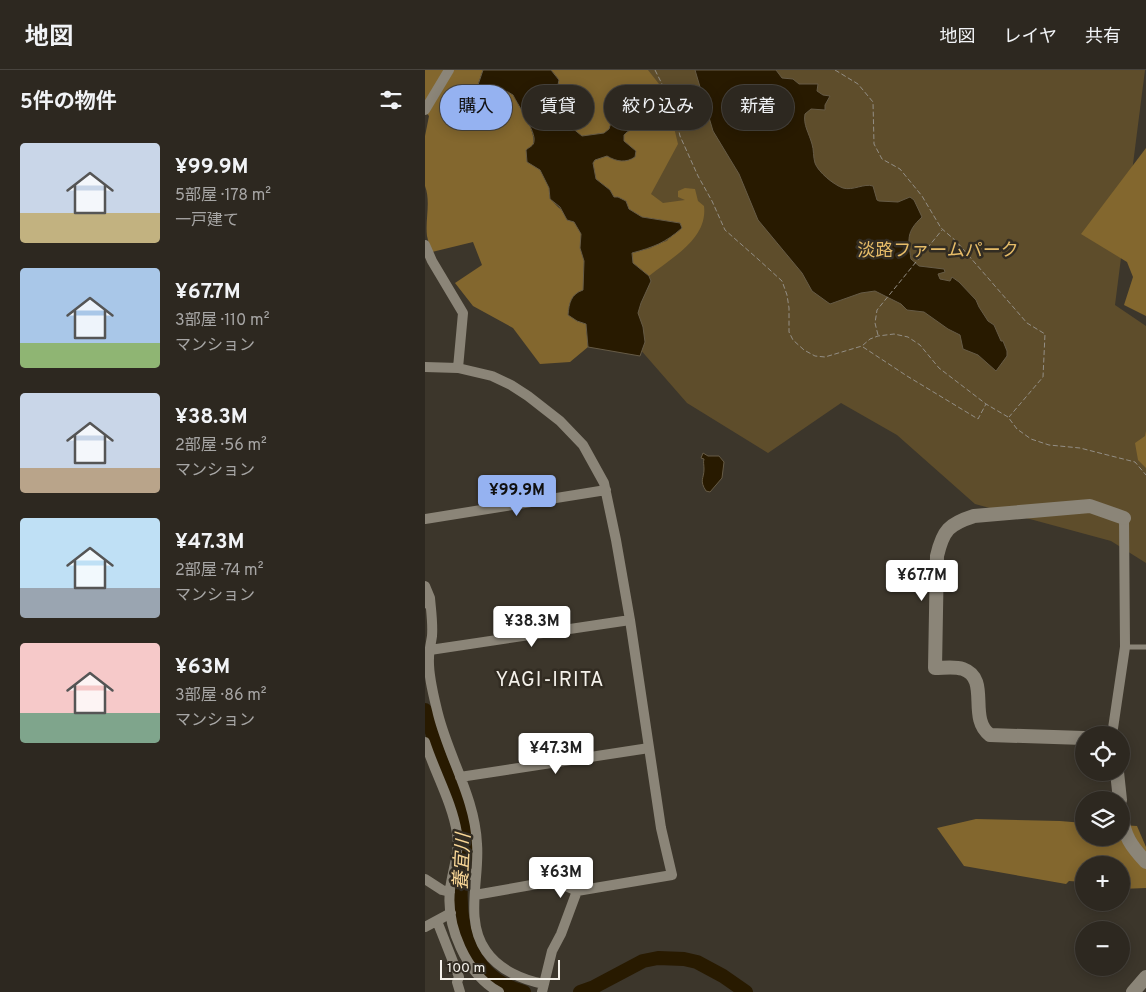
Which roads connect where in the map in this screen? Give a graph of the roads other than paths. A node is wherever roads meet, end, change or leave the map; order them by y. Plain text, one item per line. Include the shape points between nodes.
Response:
1 (449, 70) edge
2 (425, 110) edge
3 (425, 245) edge
4 (425, 368) edge
5 (457, 368) junction
6 (606, 490) junction
7 (1124, 518) joint
8 (425, 519) edge
9 (425, 586) edge
10 (427, 604) edge
11 (630, 620) junction
12 (1125, 647) junction
13 (1146, 647) edge
14 (430, 650) junction
15 (1113, 726) edge
16 (1075, 738) edge
17 (425, 742) edge
18 (649, 748) junction
19 (460, 777) junction
20 (1130, 844) edge
21 (1146, 862) edge
22 (476, 872) junction
23 (425, 879) edge
24 (452, 885) junction
25 (577, 891) junction
26 (475, 895) junction
27 (451, 913) junction
28 (437, 921) junction
29 (425, 927) edge
30 (1146, 977) edge
31 (543, 988) edge
32 (460, 992) edge
33 (499, 992) edge
34 (1133, 992) edge

1 - 2 street
3 - 5 street via 463,313
4 - 5 street
5 - 6 street via 492,376 511,385 560,421 583,445 605,482
6 - 8 street
6 - 11 street
7 - 12 street
7 - 16 street via 1090,506 974,516 945,531 940,542 935,668 956,668 971,674 978,690 980,724 990,735
9 - 10 street
10 - 14 street via 432,627
11 - 14 street
11 - 18 street
12 - 13 lane
12 - 15 street
14 - 19 street via 429,671 438,716
17 - 24 street via 456,827 457,857
18 - 19 street
18 - 25 street via 672,875
19 - 22 street via 477,831
20 - 21 street
22 - 24 street
22 - 26 street
23 - 24 street via 442,890
24 - 27 street
25 - 26 street via 554,882
25 - 31 street via 552,951
26 - 31 street via 475,916 486,951 507,970
27 - 28 street
27 - 33 street via 461,951 486,983
28 - 29 street
28 - 32 street via 459,977
30 - 34 street

